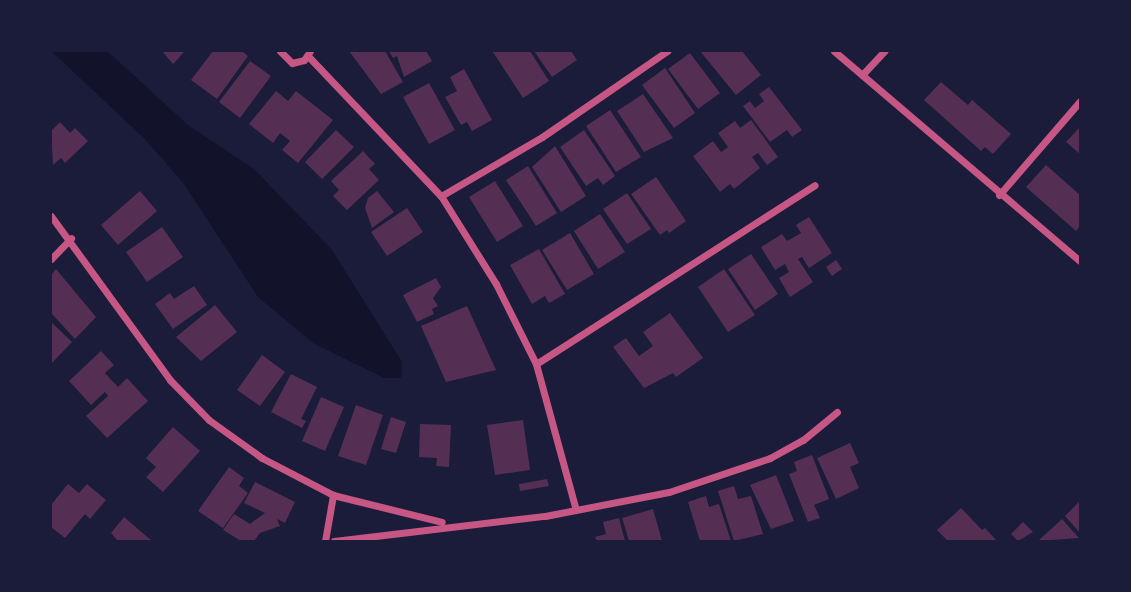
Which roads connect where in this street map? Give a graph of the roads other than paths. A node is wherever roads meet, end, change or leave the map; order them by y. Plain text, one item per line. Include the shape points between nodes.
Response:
1 (280, 51) edge
2 (667, 51) edge
3 (834, 51) edge
4 (884, 51) edge
5 (309, 53) edge
6 (862, 75) junction
7 (1080, 101) edge
8 (815, 185) dead end
9 (999, 195) junction
10 (441, 196) junction
11 (51, 216) edge
12 (71, 238) junction
13 (51, 259) edge
14 (1080, 261) edge
15 (536, 364) junction
16 (837, 412) dead end
17 (333, 495) junction
18 (576, 510) junction
19 (449, 524) junction
20 (325, 541) edge
21 (334, 541) edge

1 - 5 street via 292,63
2 - 10 street via 583,111
3 - 6 street
4 - 6 street
5 - 10 street
6 - 9 street
7 - 9 street
8 - 15 street
9 - 14 street
10 - 15 street via 496,284
11 - 12 street
12 - 13 street
12 - 17 street via 170,380 209,420 262,458
15 - 18 street
16 - 18 street via 803,440 770,458 669,492
17 - 19 street
17 - 20 street
18 - 19 street
19 - 21 street

